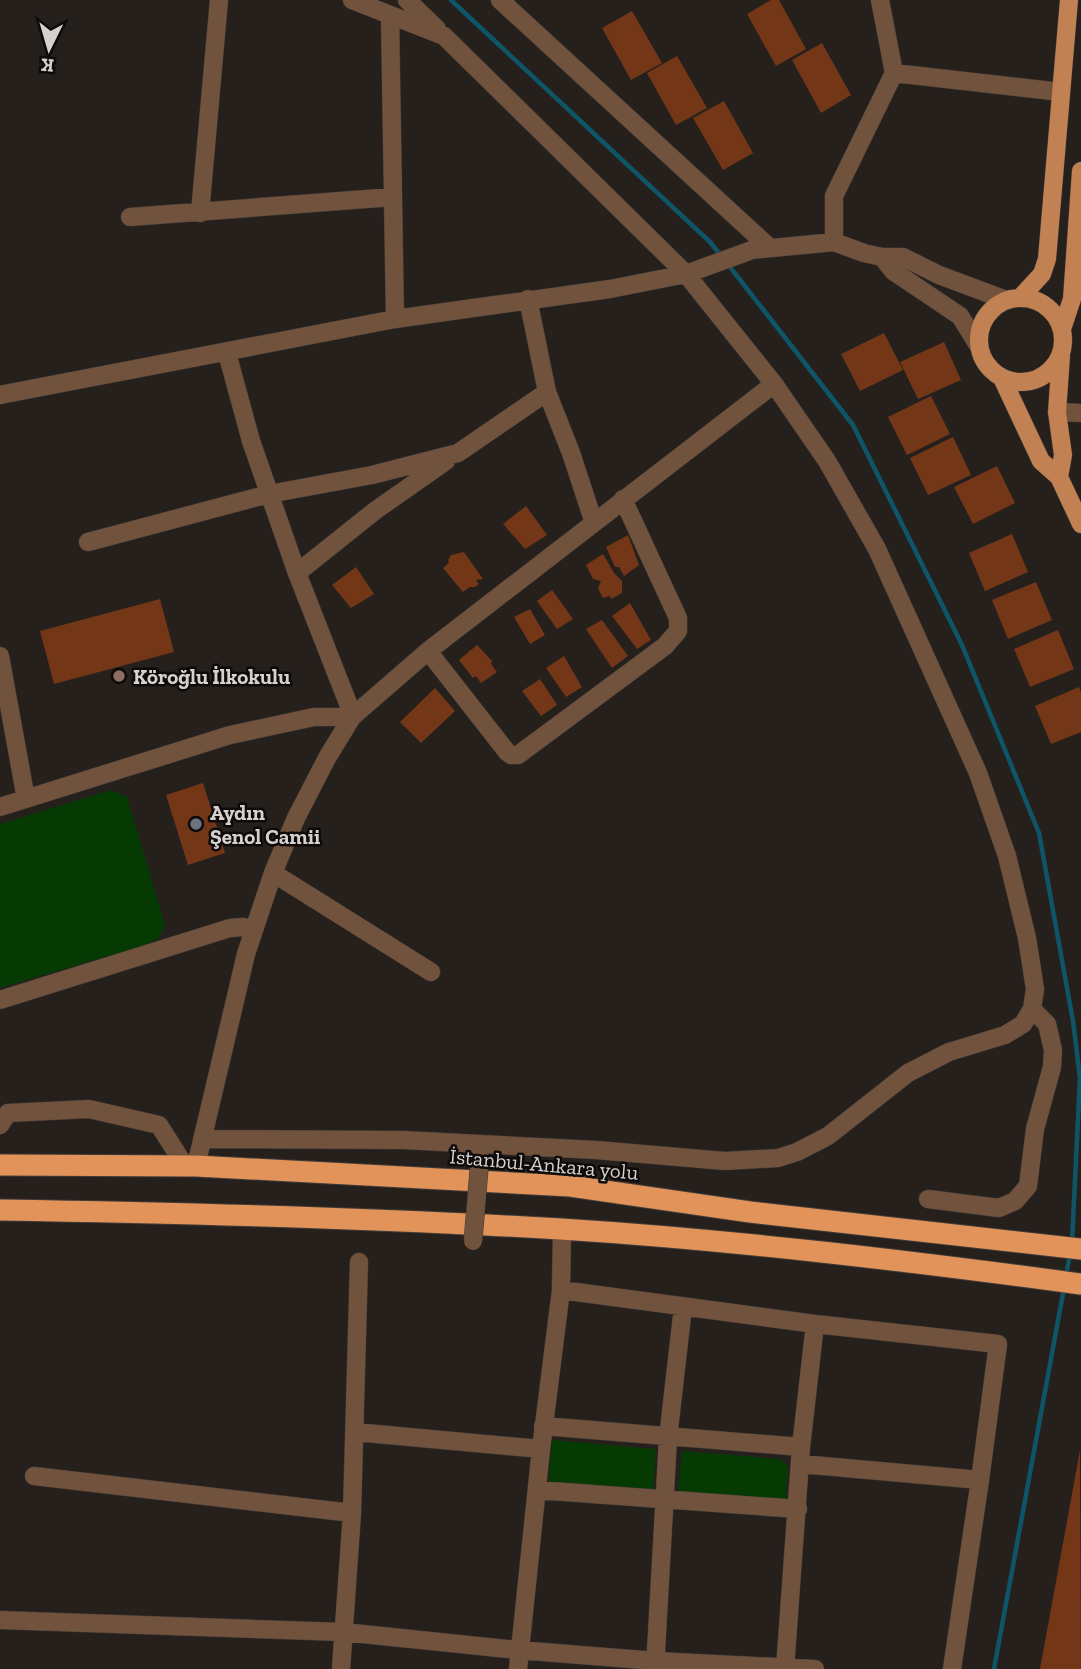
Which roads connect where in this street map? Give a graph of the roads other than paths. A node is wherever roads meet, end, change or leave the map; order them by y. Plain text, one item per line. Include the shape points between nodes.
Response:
1 (219, 0) edge
2 (352, 0) edge
3 (407, 0) edge
4 (500, 0) edge
5 (880, 0) edge
6 (1069, 0) edge
7 (390, 15) junction
8 (444, 36) junction
9 (894, 72) junction
10 (1061, 92) junction
11 (1081, 171) edge
12 (393, 197) junction
13 (200, 213) junction
14 (130, 217) dead end
15 (834, 242) junction
16 (761, 249) junction
17 (882, 257) junction
18 (686, 274) junction
19 (528, 299) junction
20 (1013, 299) junction
21 (1076, 299) edge
22 (395, 319) junction
23 (1062, 329) junction
24 (978, 345) junction
25 (227, 352) junction
26 (1061, 356) junction
27 (1002, 378) junction
28 (774, 383) junction
29 (547, 392) junction
30 (0, 395) edge
31 (1057, 412) junction
32 (1081, 413) edge
33 (458, 453) junction
34 (1068, 485) edge
35 (270, 494) junction
36 (623, 499) junction
37 (594, 523) junction
38 (1081, 524) edge
39 (88, 542) dead end
40 (297, 573) junction
41 (428, 651) junction
42 (0, 656) edge
43 (3, 687) edge
44 (353, 717) junction
45 (26, 799) junction
46 (0, 807) edge
47 (273, 873) junction
48 (254, 930) junction
49 (431, 972) dead end
50 (0, 1000) edge
51 (1032, 1009) junction
52 (0, 1125) edge
53 (202, 1139) junction
54 (480, 1158) dead end
55 (0, 1165) edge
56 (190, 1166) junction
57 (929, 1199) dead end
58 (0, 1210) edge
59 (562, 1229) junction
60 (473, 1241) dead end
61 (1081, 1249) edge
62 (359, 1262) dead end
63 (1081, 1284) edge
64 (561, 1290) junction
65 (683, 1307) junction
66 (815, 1324) junction
67 (543, 1426) junction
68 (355, 1432) junction
69 (668, 1437) junction
70 (541, 1449) junction
71 (801, 1455) junction
72 (34, 1476) dead end
73 (981, 1480) junction
74 (537, 1490) junction
75 (664, 1500) junction
76 (797, 1509) junction
77 (352, 1513) junction
78 (0, 1620) edge
79 (343, 1632) junction
80 (519, 1650) junction
81 (655, 1665) edge
82 (785, 1668) edge
83 (341, 1669) edge
84 (518, 1669) edge
85 (815, 1669) edge
86 (952, 1669) edge

1 - 13 street
2 - 7 street
3 - 8 street
4 - 16 street
5 - 9 street
6 - 10 main road
7 - 8 street
7 - 12 street
8 - 18 street
9 - 10 street
9 - 15 street via 834,196
10 - 20 main road via 1047,259 1042,274
11 - 21 main road
12 - 13 street
12 - 22 street
13 - 14 street
15 - 16 street
15 - 17 street
16 - 18 street
17 - 20 street via 903,257 939,275
17 - 24 street via 893,271 960,316
18 - 19 street
18 - 28 street
19 - 22 street
19 - 29 street
20 - 23 main road via 1046,306
20 - 24 main road via 994,307 985,317
21 - 23 main road
22 - 25 street
23 - 26 main road
24 - 27 main road via 986,364
25 - 30 street
25 - 35 street
26 - 27 main road via 1043,377 1015,383
26 - 31 main road
27 - 34 main road via 1041,461
28 - 36 street
28 - 51 street via 827,461 877,549 978,772 1007,856 1027,938 1035,989
29 - 33 street
29 - 37 street
31 - 32 street
31 - 34 main road
33 - 35 street
33 - 40 street
34 - 38 main road
35 - 39 street
35 - 40 street
36 - 37 street
36 - 41 street via 678,618 678,631 665,646 518,755 507,752
37 - 41 street
40 - 44 street
41 - 44 street
42 - 43 street
43 - 45 street
44 - 45 street via 314,717 230,735
44 - 47 street via 296,818
45 - 46 street
47 - 48 street
47 - 49 street
48 - 50 street via 230,928
48 - 53 street
51 - 53 street via 1023,1024 1005,1035 949,1052 908,1073 828,1136 778,1158 725,1161 403,1140
51 - 57 street via 1047,1024 1053,1050 1028,1186 1015,1201 999,1208
52 - 56 street via 8,1113 89,1109 113,1114 159,1125
53 - 56 street
54 - 60 street, bridge
55 - 56 highway, İstanbul-Ankara yolu
56 - 61 highway, İstanbul-Ankara yolu via 570,1186 750,1212
58 - 59 highway via 226,1214
59 - 63 highway via 746,1244
59 - 64 street
62 - 68 street
64 - 65 street
64 - 67 street
65 - 66 street
65 - 69 street
66 - 71 street
66 - 73 street via 998,1344
67 - 69 street
67 - 70 street
68 - 70 street
68 - 77 street
69 - 71 street
69 - 75 street
70 - 74 street
71 - 73 street
71 - 76 street
72 - 77 street
73 - 86 street
74 - 75 street
74 - 80 street
75 - 76 street
75 - 81 street
76 - 82 street
77 - 79 street
78 - 79 street
79 - 80 street
79 - 83 street
80 - 81 street
80 - 84 street
81 - 82 street
82 - 85 street

